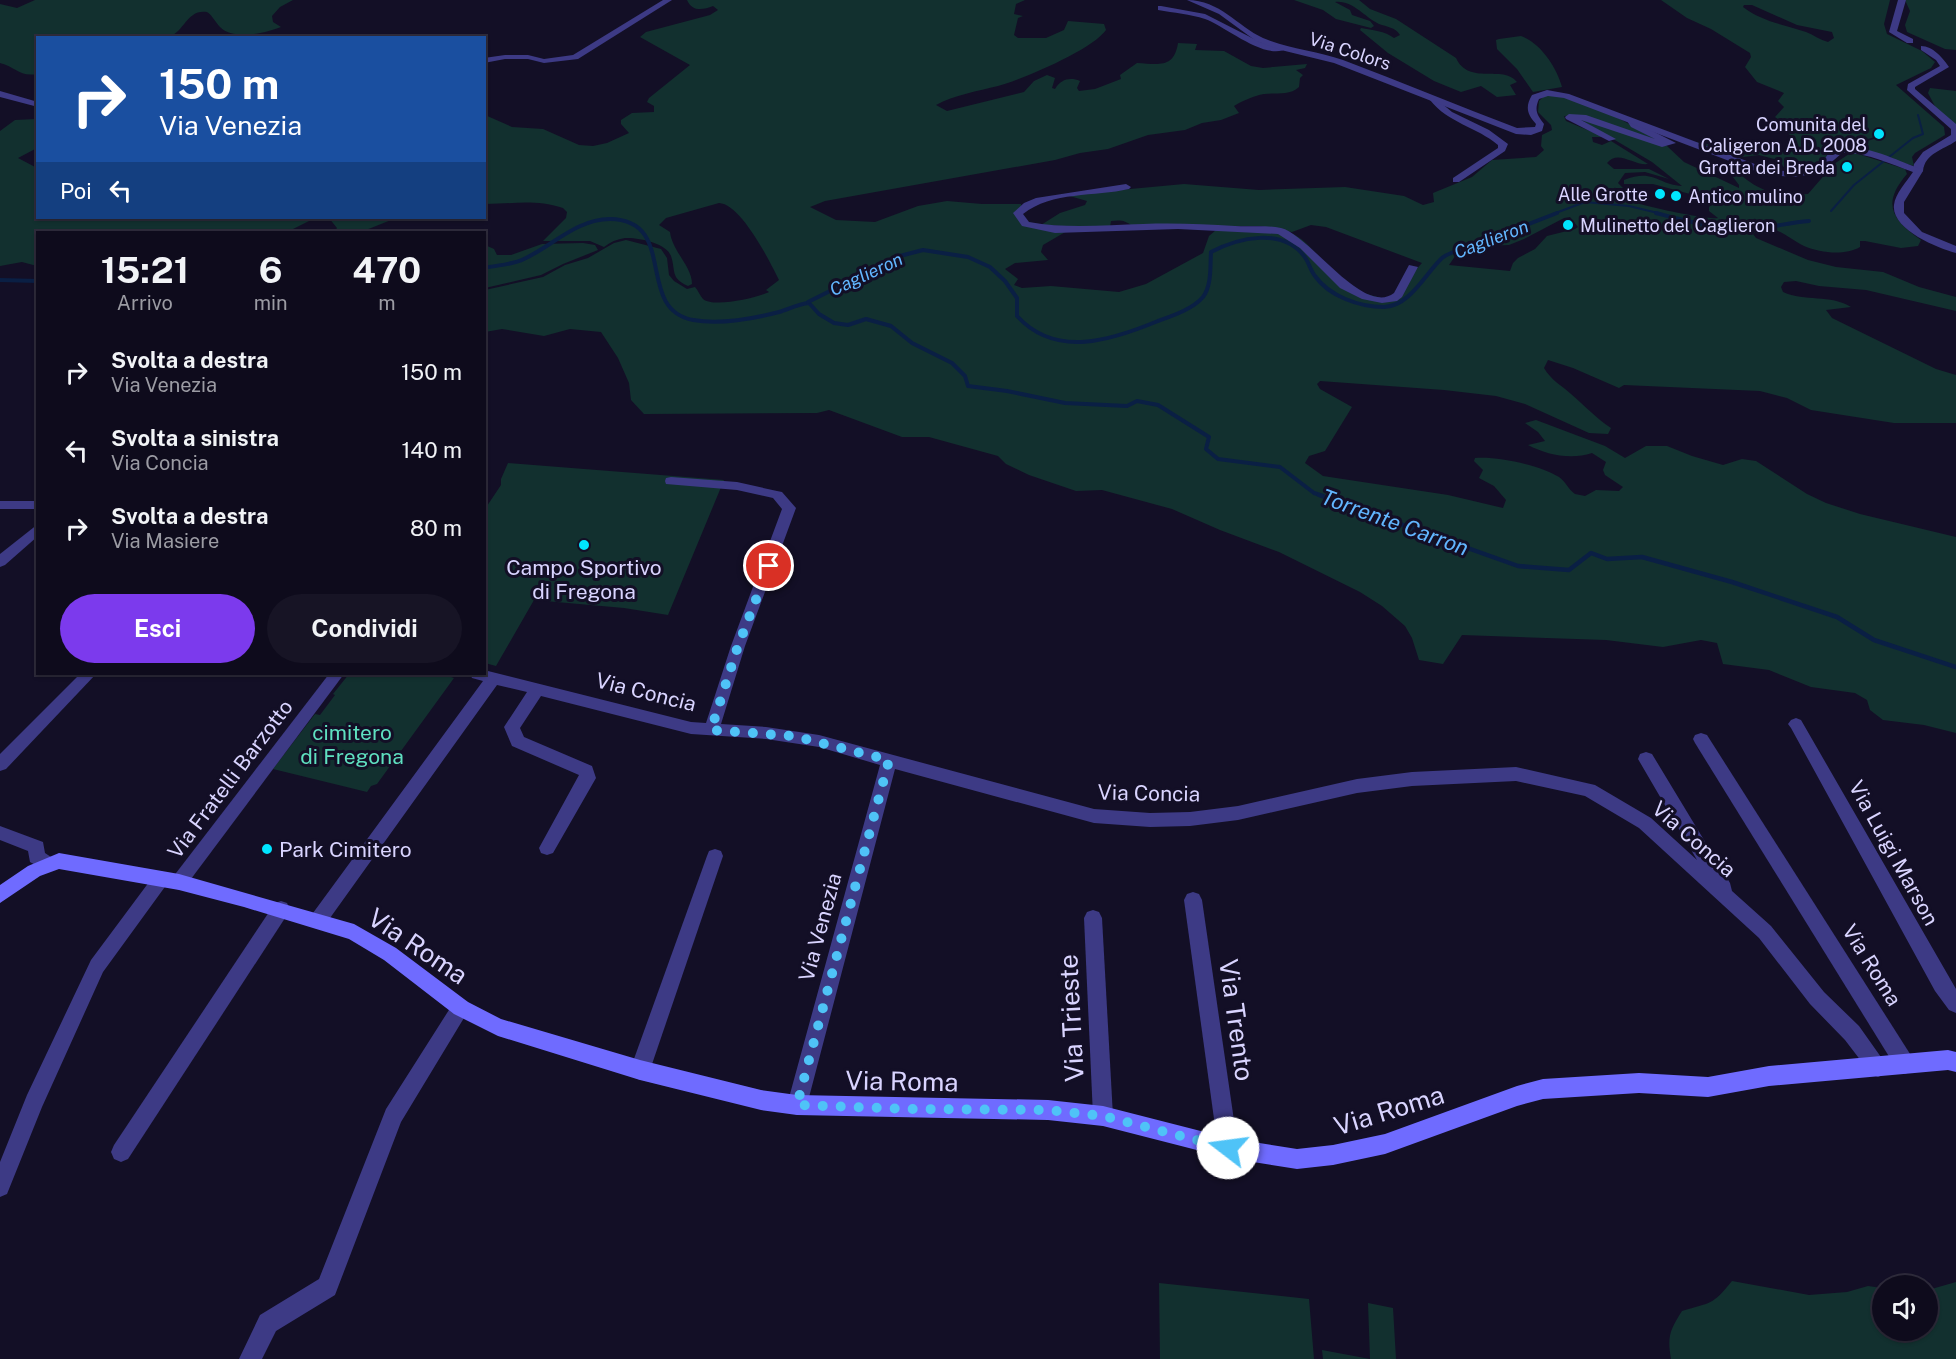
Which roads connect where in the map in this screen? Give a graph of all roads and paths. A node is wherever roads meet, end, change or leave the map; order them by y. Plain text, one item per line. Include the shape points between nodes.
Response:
1 (668, 0) edge
2 (1191, 0) edge
3 (1902, 0) edge
4 (1161, 8) dead end
5 (1284, 48) junction
6 (486, 61) edge
7 (0, 94) edge
8 (1434, 100) junction
9 (36, 104) edge
10 (1631, 121) junction
11 (1612, 139) dead end
12 (1918, 171) junction
13 (1456, 180) dead end
14 (1126, 187) dead end
15 (1956, 250) edge
16 (1413, 267) dead end
17 (671, 481) dead end
18 (0, 505) edge
19 (36, 505) edge
20 (36, 530) edge
21 (0, 562) edge
22 (88, 675) edge
23 (336, 675) edge
24 (485, 676) edge
25 (537, 689) junction
26 (1796, 724) dead end
27 (711, 730) junction
28 (1701, 739) dead end
29 (1646, 759) dead end
30 (889, 760) junction
31 (0, 764) edge
32 (0, 833) edge
33 (547, 848) dead end
34 (715, 856) dead end
35 (48, 864) junction
36 (170, 881) junction
37 (0, 894) edge
38 (1193, 900) dead end
39 (1732, 902) junction
40 (281, 909) junction
41 (1093, 918) dead end
42 (319, 920) junction
43 (1956, 1004) edge
44 (461, 1008) junction
45 (1955, 1060) edge
46 (1905, 1064) junction
47 (1878, 1067) junction
48 (640, 1070) junction
49 (797, 1105) junction
50 (1103, 1116) junction
51 (1228, 1148) junction
52 (121, 1152) dead end
53 (0, 1187) edge
54 (250, 1359) edge

1 - 6 street via 574,57
2 - 5 street, Via Colors via 1222,12 1250,34
3 - 12 street via 1893,32 1939,58 1945,67 1916,82 1911,90 1955,128 1956,136 1922,157
4 - 5 street via 1211,20 1260,44
5 - 8 street, Via Colors via 1337,61
7 - 9 street
8 - 10 street, Via Colors via 1523,132 1539,129 1530,109 1535,97 1547,93
8 - 13 street via 1503,144 1502,149
10 - 11 street via 1671,143 1662,144 1583,117 1569,117
10 - 12 street via 1756,169 1782,174 1822,168 1831,155 1841,150
12 - 15 street via 1899,202 1899,214 1918,234
14 - 16 street via 1040,200 1018,213 1026,224 1055,230 1178,226 1280,231 1304,246 1344,286 1382,300 1398,295
17 - 27 street via 736,486 777,495 789,508
18 - 19 street
20 - 21 street
22 - 31 street
23 - 36 street, Via Fratelli Barzotto
24 - 25 street, Via Concia
24 - 42 street
25 - 27 street, Via Concia via 669,724
25 - 33 street via 512,727 518,741 586,771 588,778
26 - 43 street, Via Luigi Marson
27 - 30 street, Via Concia via 793,736
28 - 46 street, Via Roma
29 - 39 street, Via Concia
30 - 39 street, Via Concia via 1094,816 1150,820 1238,813 1379,783 1516,774 1589,790 1645,823
30 - 49 street, Via Venezia
32 - 35 street via 37,847 36,857
34 - 48 street
35 - 36 main road, Via Roma via 72,862
35 - 37 main road
36 - 40 main road, Via Roma
36 - 53 street, Via Fratelli Barzotto via 98,966 34,1102
38 - 51 street, Via Trento
39 - 47 street, Via Concia via 1765,932
40 - 42 main road, Via Roma
40 - 52 street
41 - 50 street, Via Trieste
42 - 44 main road, Via Roma via 354,932 390,954
44 - 48 main road, Via Roma via 498,1027
44 - 54 street via 393,1116 327,1287 268,1323
45 - 46 main road, Via Roma
46 - 47 main road, Via Roma
47 - 51 main road, Via Roma via 1770,1076 1707,1087 1639,1083 1543,1089 1385,1144 1333,1155 1297,1159
48 - 49 main road, Via Roma
49 - 50 main road, Via Roma via 1048,1110
50 - 51 main road, Via Roma

